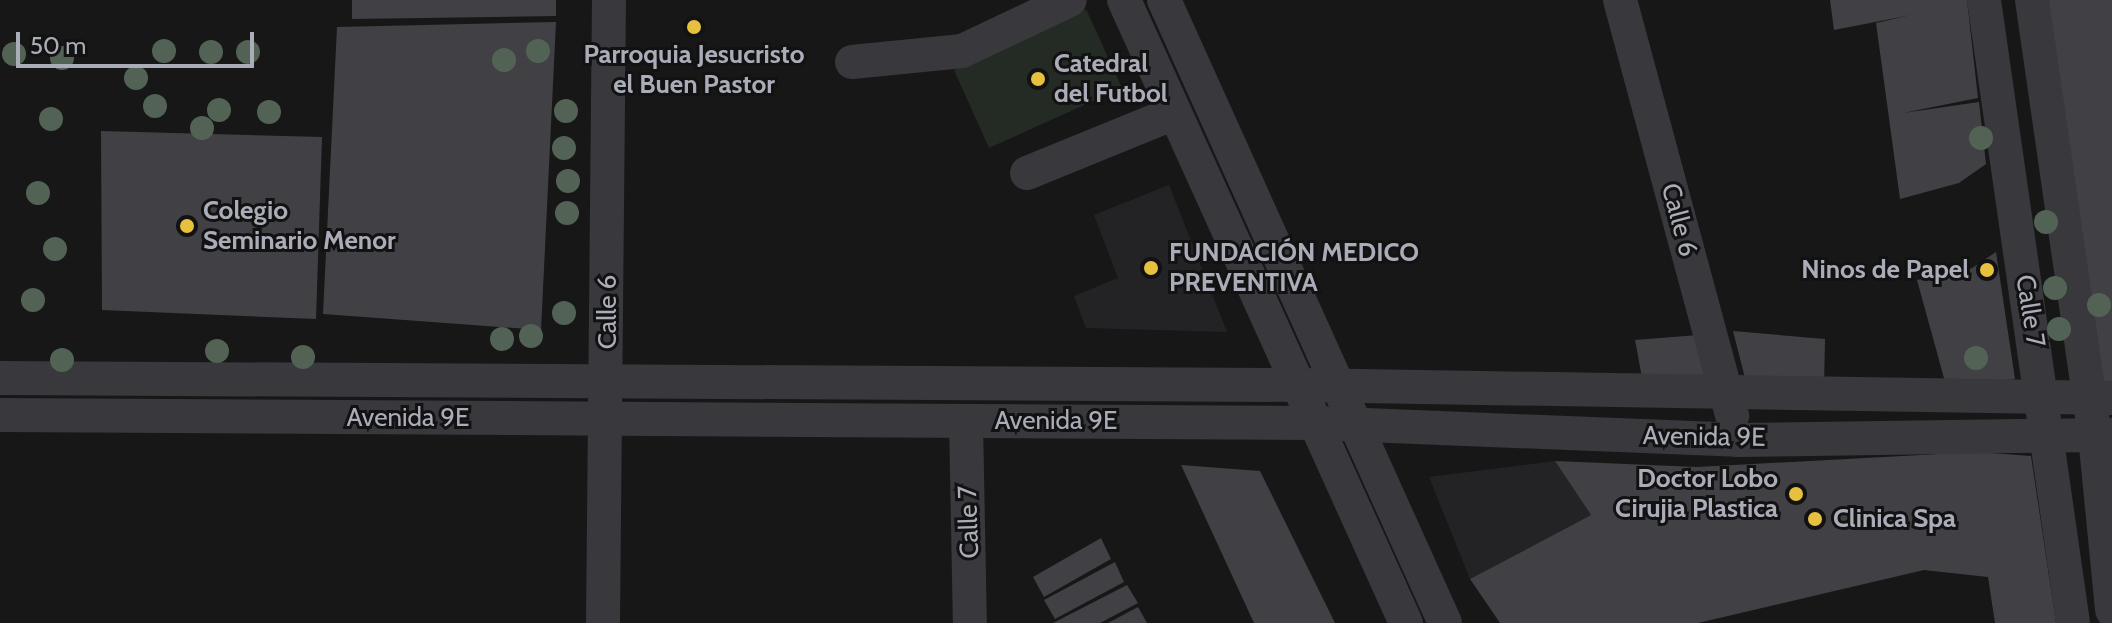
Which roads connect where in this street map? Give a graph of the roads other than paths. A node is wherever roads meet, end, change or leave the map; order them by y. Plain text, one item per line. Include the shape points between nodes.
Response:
1 (609, 0) edge
2 (1070, 0) edge
3 (1124, 0) edge
4 (1164, 0) edge
5 (1620, 0) edge
6 (1984, 0) edge
7 (2032, 0) edge
8 (852, 62) dead end
9 (1174, 113) junction
10 (1027, 173) dead end
11 (0, 378) edge
12 (607, 381) junction
13 (1300, 385) junction
14 (1343, 387) junction
15 (1727, 395) junction
16 (2101, 399) edge
17 (2044, 400) junction
18 (0, 415) edge
19 (607, 419) junction
20 (966, 421) junction
21 (1317, 423) junction
22 (1358, 424) junction
23 (2104, 435) edge
24 (2050, 436) junction
25 (1737, 440) junction
26 (2112, 610) edge
27 (975, 614) edge
28 (603, 623) edge
29 (1406, 623) edge
30 (1445, 623) edge
31 (2073, 623) edge

1 - 12 street, Calle 6
2 - 8 street via 962,51
3 - 9 street
4 - 14 street
5 - 15 street, Calle 6
6 - 17 street, Calle 7
7 - 16 street, Calle 7
9 - 10 street
9 - 13 street
11 - 12 street, Avenida 9E
12 - 13 street, Avenida 9E
12 - 19 street, Calle 6
13 - 14 street, Avenida 9E
13 - 21 street
14 - 15 street, Avenida 9E
14 - 22 street
15 - 17 street, Avenida 9E
15 - 25 street, Calle 6
16 - 17 street, Avenida 9E
16 - 23 street, Calle 7
17 - 24 street, Calle 7
18 - 19 street, Avenida 9E
19 - 20 street, Avenida 9E
19 - 28 street, Calle 6
20 - 21 street, Avenida 9E
20 - 27 street, Calle 7
21 - 22 street, Avenida 9E
21 - 29 street
22 - 25 street, Avenida 9E
22 - 30 street
23 - 24 street, Avenida 9E
23 - 26 street, Calle 7
24 - 25 street, Avenida 9E
24 - 31 street, Calle 7

